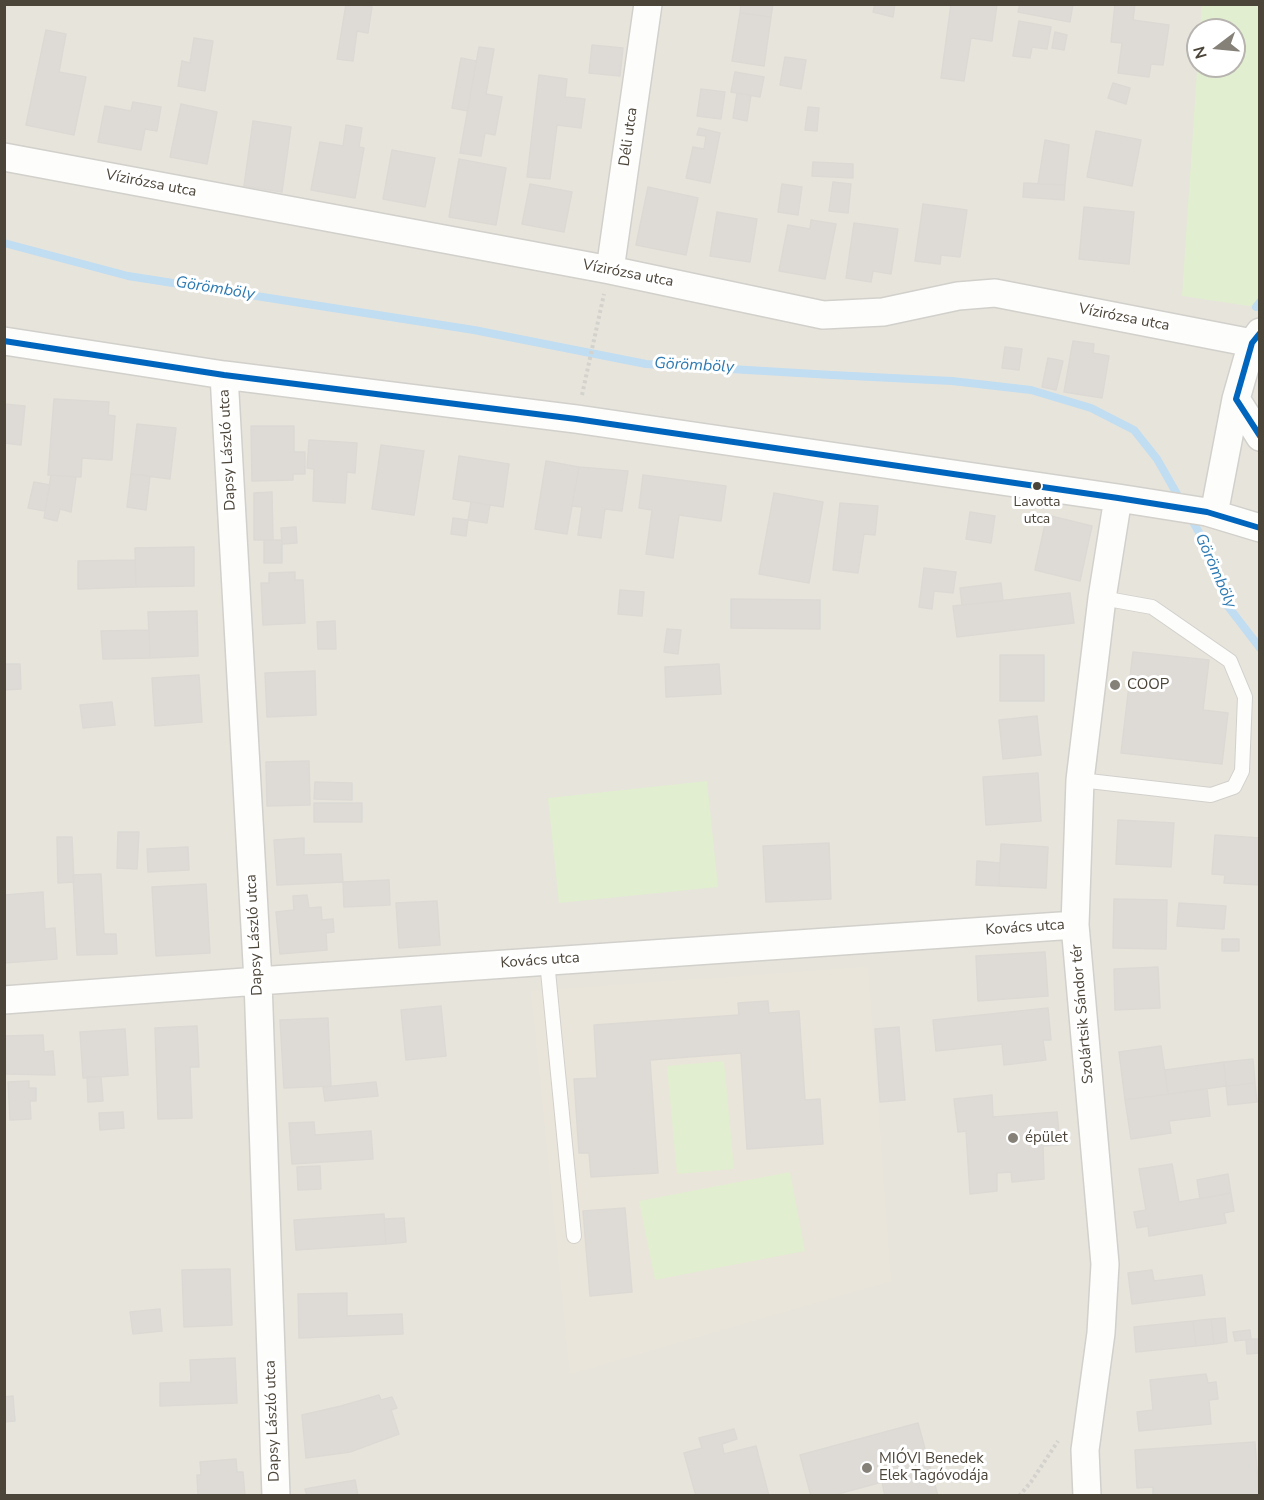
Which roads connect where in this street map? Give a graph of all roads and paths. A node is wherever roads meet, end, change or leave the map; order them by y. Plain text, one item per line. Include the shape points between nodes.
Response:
1 (648, 4) edge
2 (4, 157) edge
3 (610, 270) junction
4 (597, 322) dead end
5 (1256, 338) edge
6 (4, 340) edge
7 (224, 375) junction
8 (585, 384) dead end
9 (1236, 399) junction
10 (1260, 437) edge
11 (1118, 498) junction
12 (1211, 513) junction
13 (1260, 528) edge
14 (1102, 598) junction
15 (1080, 780) junction
16 (1075, 925) junction
17 (547, 961) junction
18 (258, 981) junction
19 (4, 1000) edge
20 (574, 1236) dead end
21 (1062, 1435) dead end
22 (276, 1496) edge
23 (1019, 1496) edge
24 (1087, 1496) edge

1 - 3 street, Déli utca
2 - 3 street, Vízirózsa utca
3 - 5 street, Vízirózsa utca via 823,315 883,312 958,296 995,293
4 - 8 path
5 - 9 street
6 - 7 street
7 - 11 street via 576,419
7 - 18 street, Dapsy László utca
9 - 10 street
9 - 12 street
11 - 12 street
11 - 14 street, Szolártsik Sándor tér
12 - 13 street
14 - 15 street, Szolártsik Sándor tér
14 - 15 lane via 1152,607 1230,661 1245,697 1242,771 1234,787 1211,795
15 - 16 street, Szolártsik Sándor tér
16 - 17 street, Kovács utca
16 - 24 street, Szolártsik Sándor tér via 1105,1264 1101,1333 1085,1450
17 - 18 street, Kovács utca
17 - 20 lane
18 - 19 street, Kovács utca
18 - 22 street, Dapsy László utca
21 - 23 path

